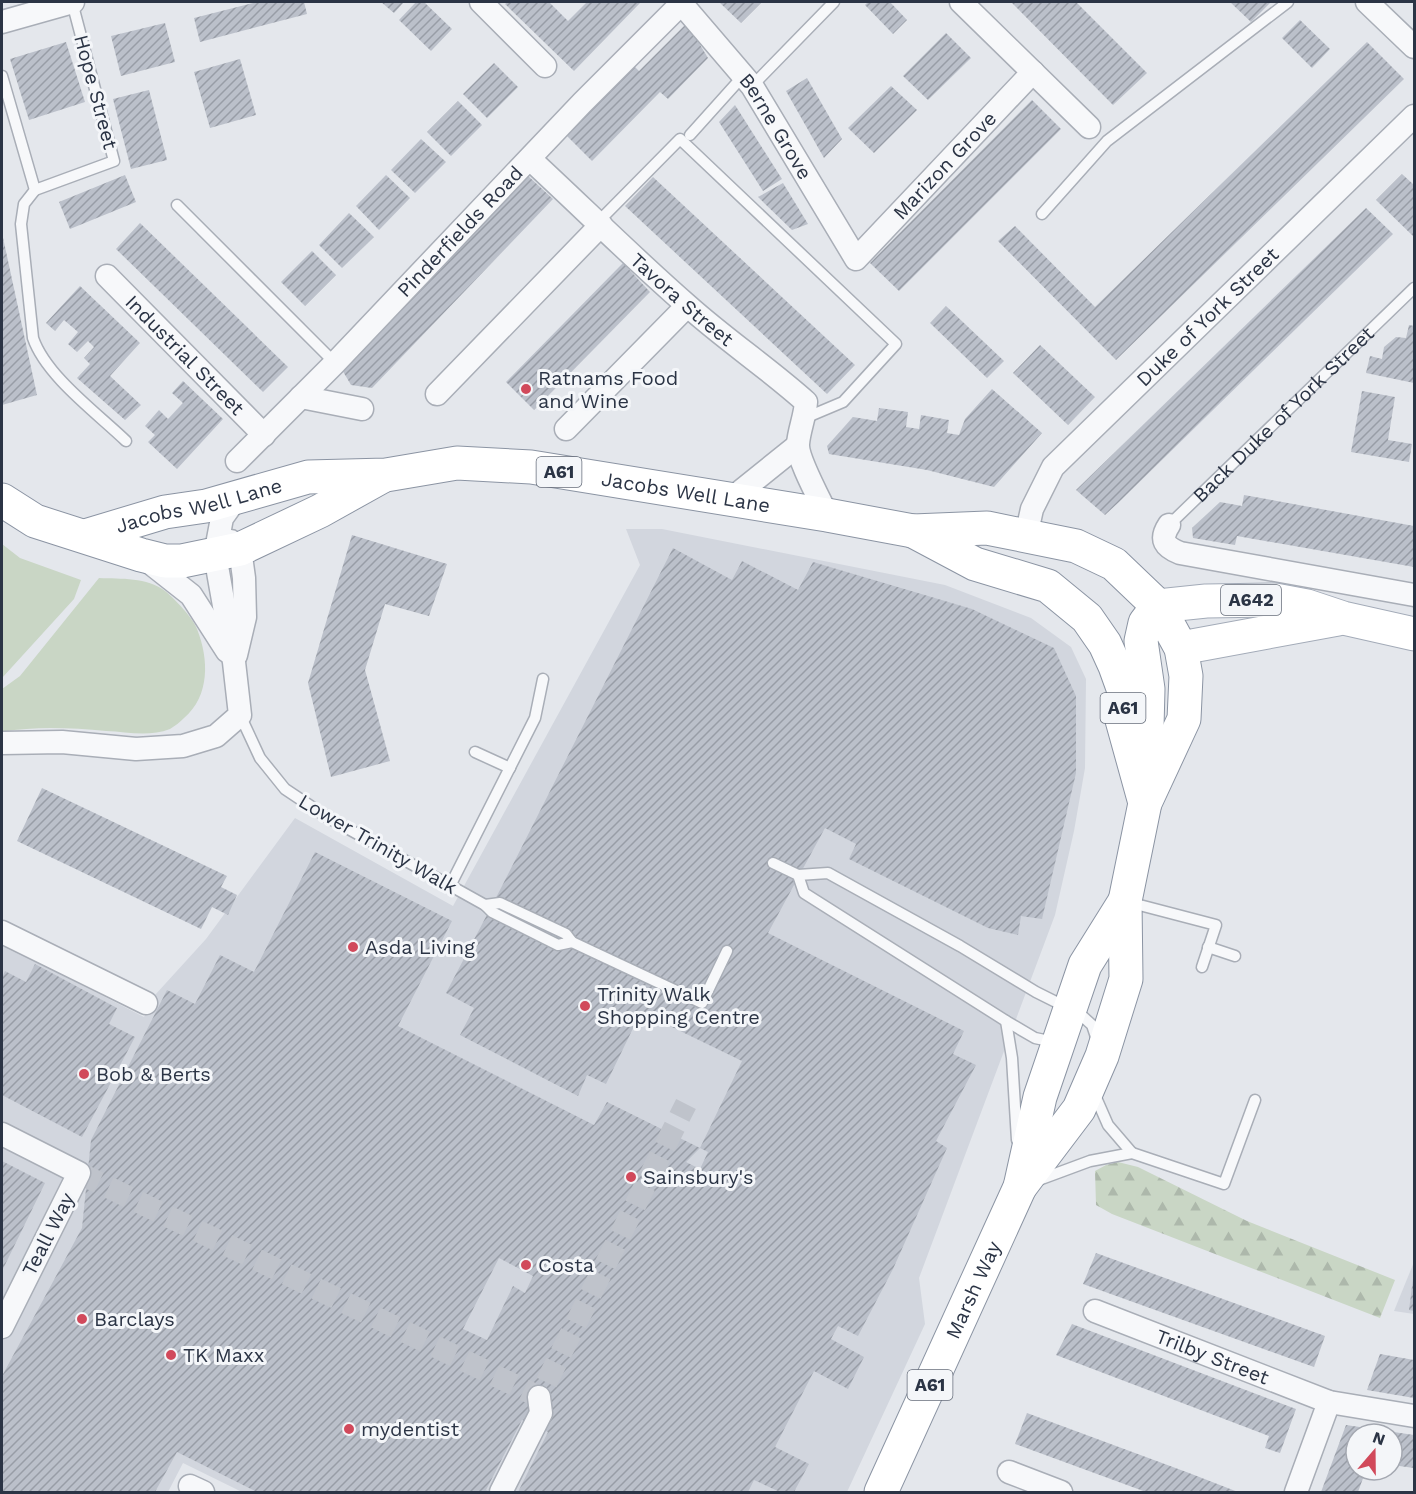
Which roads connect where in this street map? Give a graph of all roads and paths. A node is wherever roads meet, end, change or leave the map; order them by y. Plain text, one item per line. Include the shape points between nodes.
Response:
1 (72, 2) edge
2 (481, 2) edge
3 (682, 2) edge
4 (834, 2) edge
5 (961, 2) edge
6 (1288, 2) edge
7 (1367, 2) edge
8 (2, 21) edge
9 (1414, 48) edge
10 (545, 66) dead end
11 (1033, 72) junction
12 (2, 76) edge
13 (748, 81) junction
14 (1414, 117) edge
15 (1089, 127) dead end
16 (690, 135) dead end
17 (530, 159) junction
18 (35, 190) junction
19 (177, 205) dead end
20 (1042, 214) dead end
21 (600, 224) junction
22 (856, 259) joint
23 (107, 276) dead end
24 (1414, 288) edge
25 (687, 306) junction
26 (335, 363) junction
27 (437, 394) dead end
28 (301, 397) junction
29 (362, 409) dead end
30 (805, 418) junction
31 (566, 429) dead end
32 (264, 435) junction
33 (126, 441) dead end
34 (797, 446) junction
35 (237, 461) dead end
36 (386, 475) junction
37 (237, 497) junction
38 (731, 499) junction
39 (2, 500) edge
40 (175, 511) junction
41 (827, 514) junction
42 (913, 531) junction
43 (85, 536) junction
44 (1026, 536) junction
45 (1168, 536) joint
46 (225, 545) junction
47 (141, 555) junction
48 (1414, 595) edge
49 (1158, 606) junction
50 (1087, 618) junction
51 (1343, 618) junction
52 (1414, 634) edge
53 (1141, 641) junction
54 (1181, 648) junction
55 (234, 662) junction
56 (543, 679) dead end
57 (240, 715) junction
58 (2, 743) edge
59 (475, 752) dead end
60 (510, 768) junction
61 (1145, 803) junction
62 (773, 863) dead end
63 (798, 875) junction
64 (450, 886) junction
65 (1125, 901) junction
66 (2, 932) edge
67 (1208, 947) junction
68 (727, 951) dead end
69 (1235, 956) dead end
70 (1202, 968) dead end
71 (146, 1003) dead end
72 (1006, 1021) junction
73 (1082, 1025) junction
74 (1096, 1070) junction
75 (1255, 1100) dead end
76 (2, 1134) edge
77 (1132, 1153) junction
78 (1020, 1187) junction
79 (1095, 1311) dead end
80 (2, 1327) edge
81 (538, 1396) dead end
82 (1329, 1402) junction
83 (1414, 1416) edge
84 (1009, 1472) dead end
85 (501, 1492) edge
86 (881, 1492) edge
87 (1061, 1492) edge
88 (1296, 1492) edge

1 - 8 street
1 - 18 lane, Hope Street via 114,161
2 - 10 street
3 - 13 street, Berne Grove
3 - 17 street, Pinderfields Road
4 - 13 lane
5 - 11 street
6 - 20 lane via 1107,141
7 - 9 street
11 - 15 street
11 - 22 street, Marizon Grove
12 - 18 lane
13 - 16 lane
13 - 22 street, Berne Grove
14 - 44 street, Duke of York Street via 1053,467 1032,509
17 - 21 street, Tavora Street
17 - 26 street, Pinderfields Road
18 - 33 lane via 24,204 21,224 38,353 53,373
19 - 26 lane
21 - 25 street, Tavora Street
21 - 27 street
21 - 30 lane via 680,139 896,344 843,402
23 - 32 street, Industrial Street
24 - 45 lane, Back Duke of York Street
25 - 30 street, Tavora Street via 806,402
25 - 31 street
26 - 28 street, Pinderfields Road
28 - 29 street
28 - 32 street, Pinderfields Road
30 - 34 street
32 - 35 street, Pinderfields Road
34 - 38 street
34 - 41 street
36 - 37 main road, Jacobs Well Lane / A61 via 308,477
36 - 38 main road, Jacobs Well Lane / A61 via 457,463 531,467
36 - 46 main road, Jacobs Well Lane / A61 via 320,512
37 - 40 main road, Jacobs Well Lane / A61
37 - 46 street via 222,518
38 - 41 main road, Jacobs Well Lane / A61
39 - 43 main road, A61 via 35,520
40 - 43 main road, Jacobs Well Lane / A61
40 - 46 street
41 - 42 main road, Jacobs Well Lane / A61
42 - 44 main road, Jacobs Well Lane / A61 via 987,528
42 - 50 main road, Jacobs Well Lane / A61 via 975,564 1048,586
43 - 47 main road, A61
44 - 49 main road, Jacobs Well Lane / A61 via 1096,554 1124,571
45 - 48 street via 1180,553
46 - 47 main road, Jacobs Well Lane / A61 via 182,561
46 - 55 street
47 - 55 street via 191,595
49 - 51 main road, A642 via 1275,600
49 - 53 main road via 1145,623
49 - 54 main road, Jacobs Well Lane / A61
50 - 53 main road
50 - 61 main road, Marsh Way / A61 via 1105,644 1124,691 1122,720
51 - 52 main road, A642
51 - 54 main road, A642
53 - 54 main road via 1154,647
53 - 61 main road via 1148,689
54 - 61 main road, Marsh Way / A61 via 1186,676 1184,719
55 - 57 street
56 - 60 lane via 536,718
57 - 58 street via 216,736 183,746 136,749 62,742
57 - 64 lane, Lower Trinity Walk via 260,758 285,789
59 - 60 lane
60 - 64 lane
61 - 65 main road, Marsh Way / A61
62 - 63 lane
63 - 72 lane via 804,893
63 - 73 lane via 828,873 960,946
64 - 68 lane, Lower Trinity Walk via 484,905 500,903 566,934 572,942 702,1003
65 - 67 lane via 1216,925
65 - 73 main road, Marsh Way / A61 via 1085,965
65 - 73 main road, Marsh Way / A61 via 1126,979
66 - 71 street
67 - 69 lane
67 - 70 lane
72 - 73 lane via 1035,1038
72 - 78 lane
73 - 74 main road, Marsh Way / A61
73 - 78 main road, Marsh Way / A61 via 1040,1097
74 - 77 lane via 1108,1125
74 - 78 main road, Marsh Way / A61 via 1079,1109
75 - 77 lane via 1224,1184
76 - 80 street, Teall Way via 79,1173
77 - 78 lane via 1090,1161
78 - 86 main road, Marsh Way / A61
79 - 82 street, Trilby Street
81 - 85 street via 541,1413
82 - 83 street, Trilby Street
82 - 88 street
84 - 87 street

